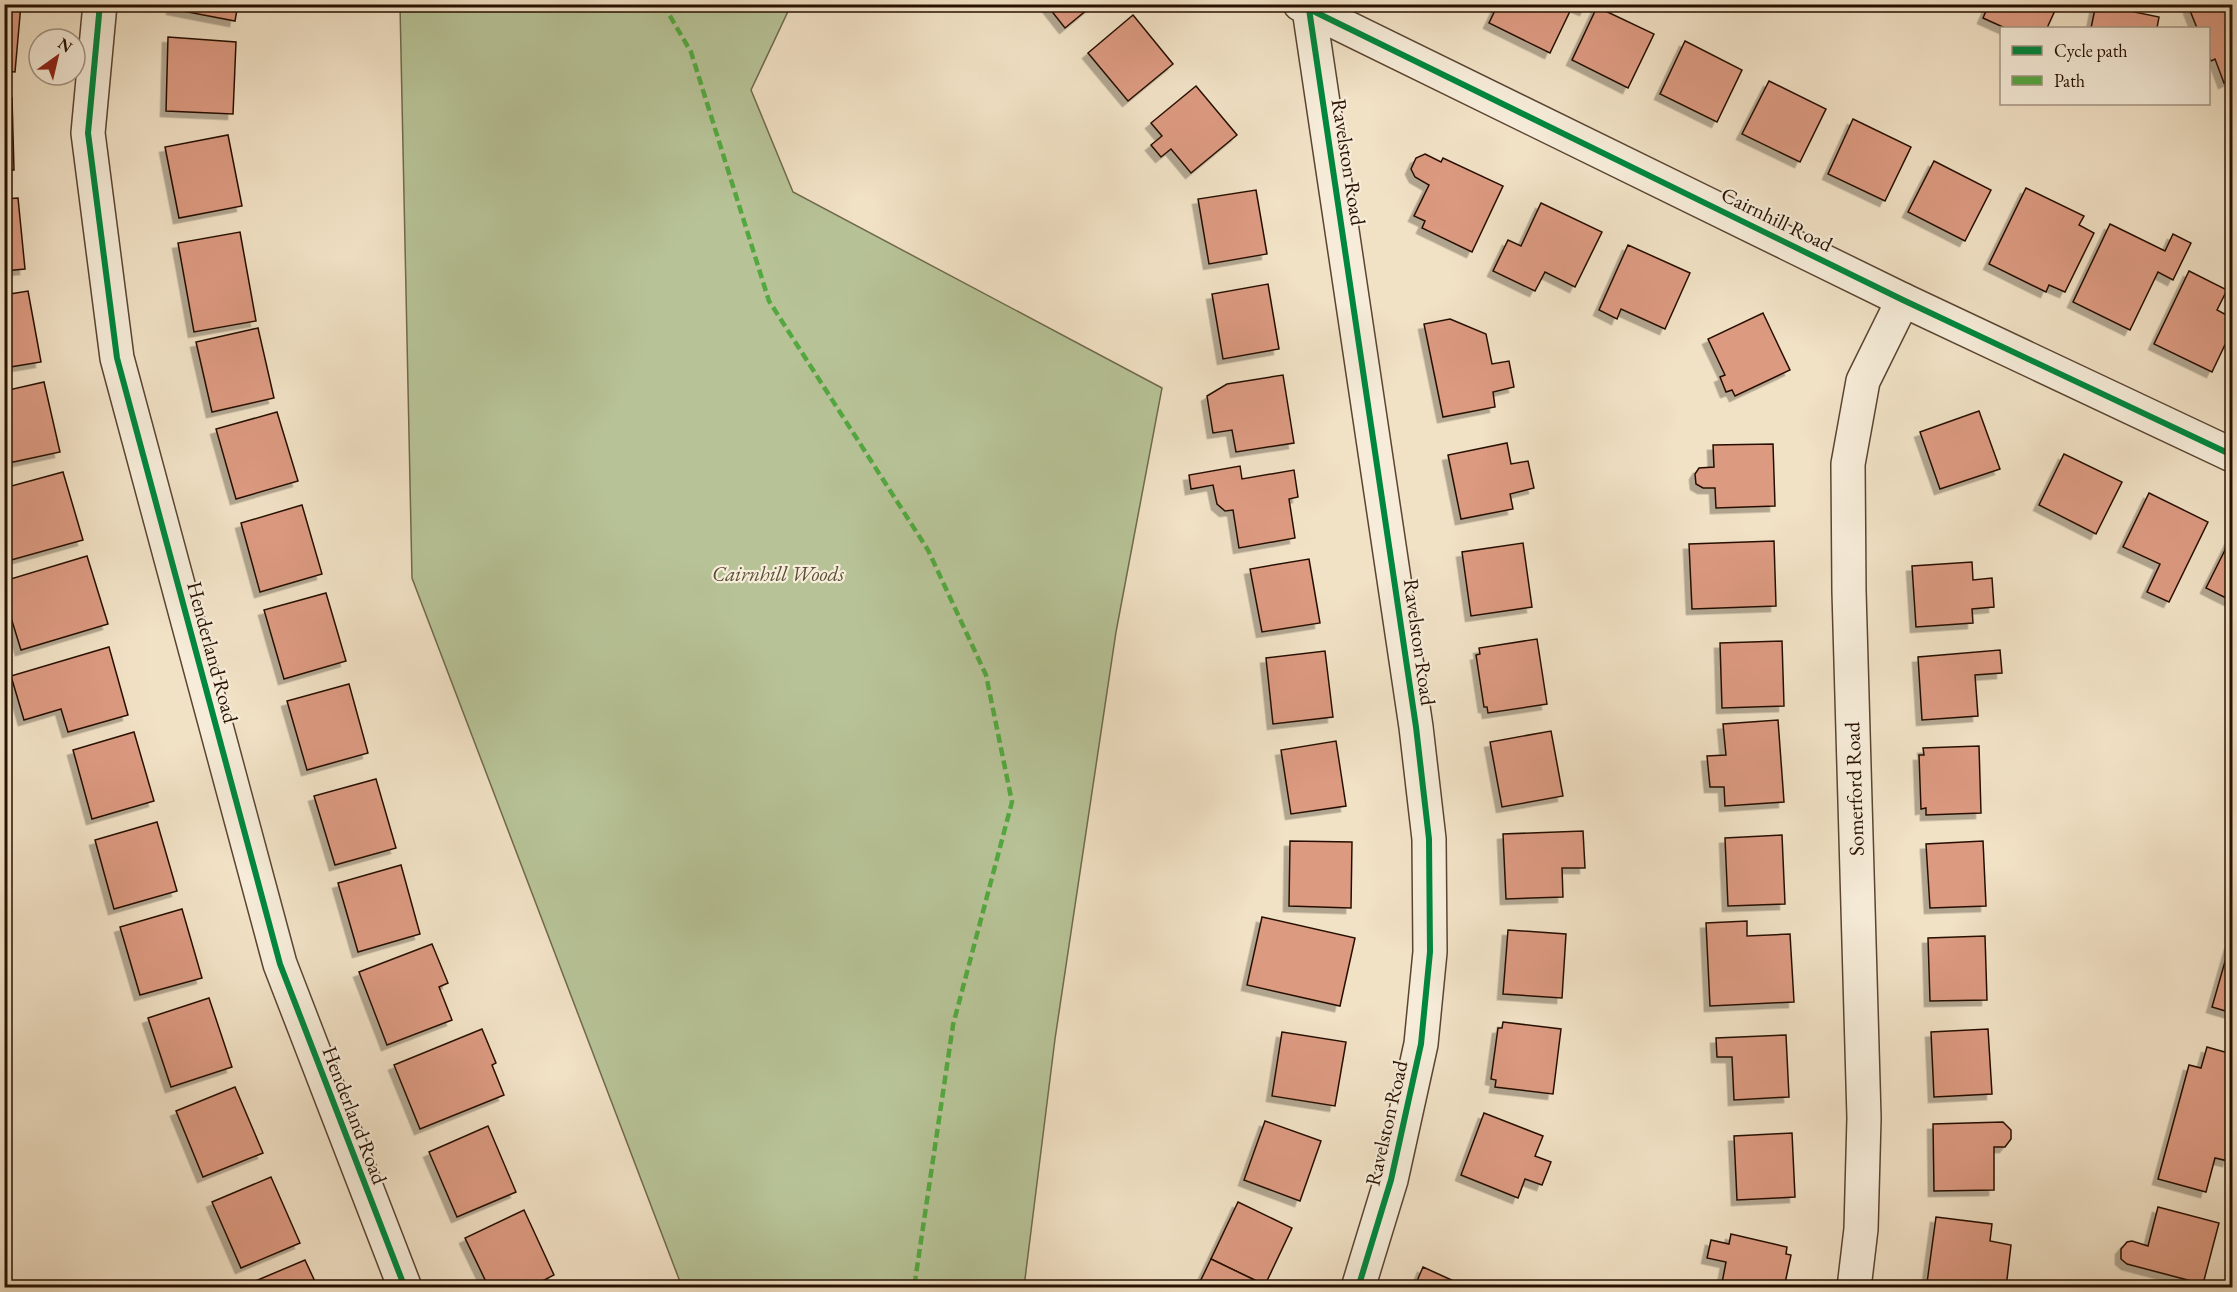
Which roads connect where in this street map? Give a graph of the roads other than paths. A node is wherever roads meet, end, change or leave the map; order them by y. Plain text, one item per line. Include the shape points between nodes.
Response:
1 (99, 4) edge
2 (1305, 7) edge
3 (1903, 300) junction
4 (2232, 455) edge
5 (405, 1287) edge
6 (1358, 1287) edge
7 (1854, 1287) edge

1 - 5 street, Henderland Road via 88,133 117,358 280,964
2 - 3 street, Cairnhill Road
2 - 6 street, Ravelston Road via 1402,633 1429,839 1431,952 1421,1044 1391,1180
3 - 4 street, Cairnhill Road
3 - 7 street, Somerford Road via 1863,381 1848,464 1864,1118 1861,1229

